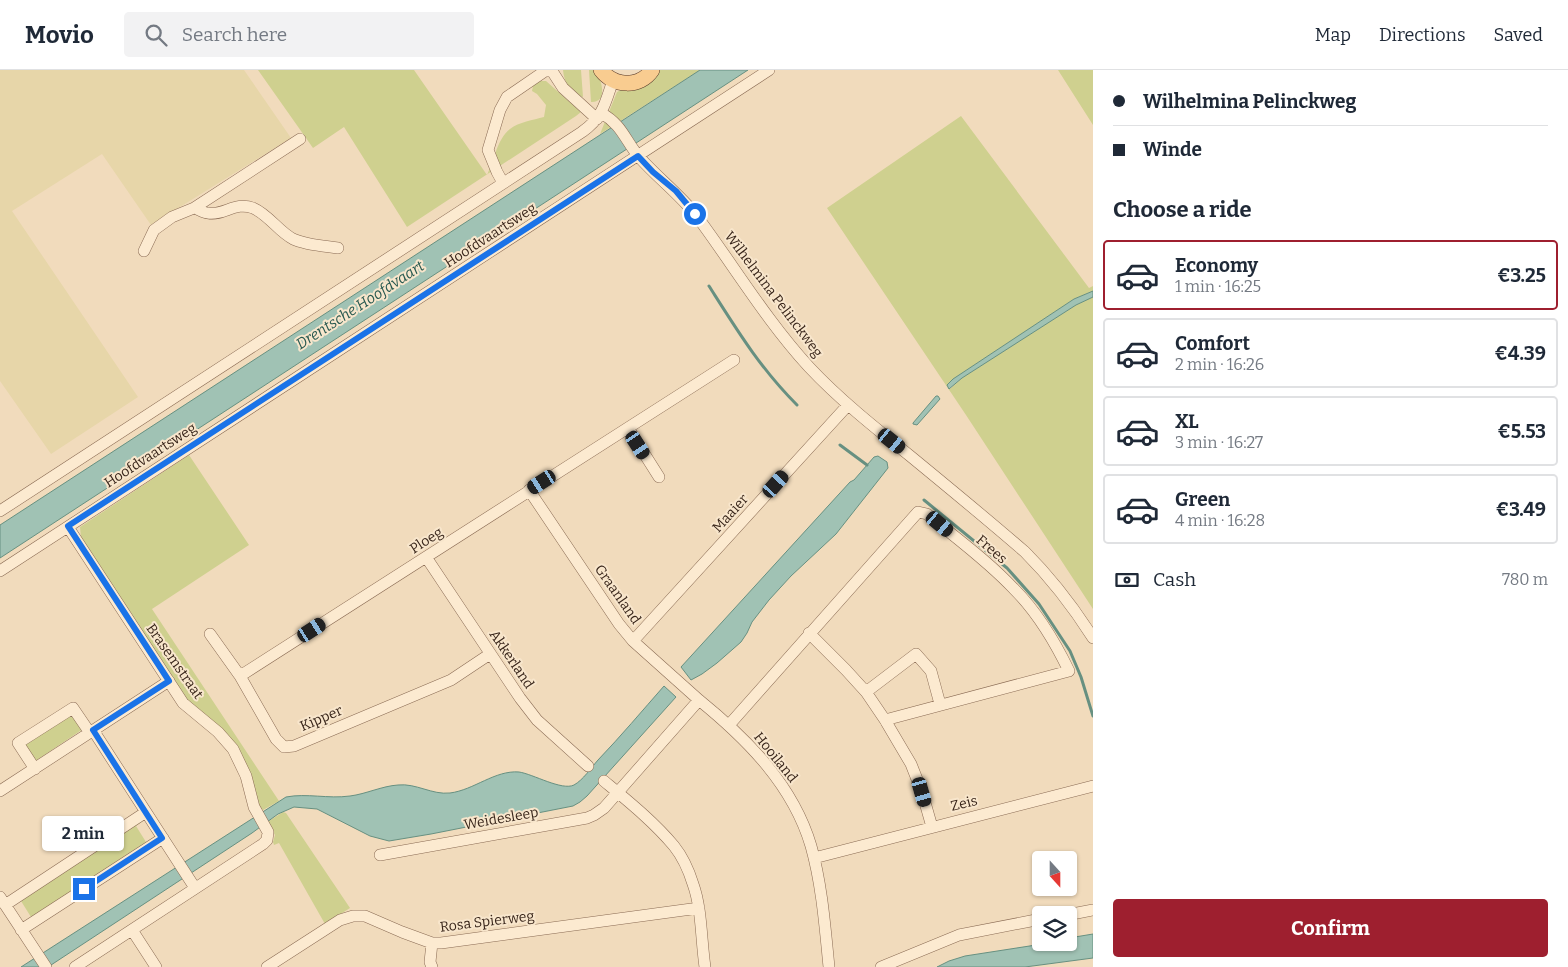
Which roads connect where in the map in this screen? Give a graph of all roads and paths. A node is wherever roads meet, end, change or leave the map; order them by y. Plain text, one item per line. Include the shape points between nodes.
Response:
1 (601, 70) edge
2 (652, 70) edge
3 (769, 70) edge
4 (613, 80) junction
5 (599, 116) junction
6 (300, 139) dead end
7 (635, 151) junction
8 (504, 183) junction
9 (194, 208) junction
10 (338, 248) dead end
11 (144, 251) dead end
12 (734, 360) dead end
13 (848, 405) junction
14 (628, 428) junction
15 (660, 477) dead end
16 (530, 490) junction
17 (0, 511) edge
18 (68, 526) junction
19 (426, 557) junction
20 (0, 571) edge
21 (809, 633) junction
22 (210, 634) dead end
23 (1093, 638) edge
24 (633, 641) junction
25 (490, 654) junction
26 (240, 676) junction
27 (169, 681) junction
28 (866, 692) junction
29 (699, 700) junction
30 (940, 704) junction
31 (885, 720) junction
32 (729, 725) junction
33 (91, 732) junction
34 (588, 766) dead end
35 (35, 768) junction
36 (604, 781) dead end
37 (1093, 786) edge
38 (0, 791) edge
39 (617, 792) junction
40 (146, 812) junction
41 (932, 827) junction
42 (162, 838) junction
43 (380, 855) dead end
44 (814, 858) junction
45 (195, 888) junction
46 (2, 901) edge
47 (699, 908) junction
48 (1093, 910) edge
49 (1077, 913) edge
50 (1032, 922) edge
51 (22, 930) junction
52 (132, 930) junction
53 (432, 943) junction
54 (46, 967) edge
55 (75, 967) edge
56 (156, 967) edge
57 (268, 967) edge
58 (432, 967) edge
59 (704, 967) edge
60 (829, 967) edge
61 (881, 967) edge

1 - 4 main road
2 - 4 main road via 642,80 633,83
3 - 7 street, Hoofdvaartsweg
4 - 5 street
5 - 7 street, Wilhelmina Pelinckweg via 610,118 618,125
5 - 8 street via 582,132
5 - 8 street via 562,88 552,71 545,71 507,97 488,150
6 - 9 street
7 - 13 street, Wilhelmina Pelinckweg via 676,191 780,332
7 - 18 street, Hoofdvaartsweg
8 - 17 street
9 - 10 street via 209,214 238,206 253,208 294,240
9 - 11 street via 172,217 154,230
12 - 14 street, Ploeg
13 - 23 street, Wilhelmina Pelinckweg via 1025,552 1050,577
13 - 24 street, Maaier
14 - 15 street
14 - 16 street, Ploeg
16 - 19 street, Ploeg
16 - 24 street, Graanland
18 - 20 street, Hoofdvaartsweg
18 - 27 street, Brasemstraat
19 - 25 street, Akkerland
19 - 26 street, Ploeg
21 - 28 street
21 - 30 street, Frees via 918,512 927,514 1015,589 1036,614 1070,671
21 - 32 street, Frees
22 - 26 street, Kipper
24 - 29 street, Graanland
25 - 26 street, Kipper via 451,680 294,746 284,747 276,739
25 - 34 street, Akkerland via 538,720
27 - 33 street
27 - 45 street, Brasemstraat via 183,703 218,732 236,754 257,814 268,832 264,844
28 - 30 street via 916,654 931,671
28 - 31 street
29 - 32 street, Hooiland
29 - 39 street
30 - 31 street, Frees
31 - 41 street via 911,764
32 - 44 street, Hooiland via 763,761 789,798 801,820
33 - 35 street
33 - 35 street via 73,708 18,743
33 - 40 street
35 - 38 street
36 - 39 street
37 - 41 street, Zeis
39 - 43 street, Weidesleep via 604,808 587,818
39 - 47 street via 675,847 693,884
40 - 42 street
40 - 46 street
41 - 44 street, Zeis
42 - 45 street
42 - 51 street
44 - 60 street, Hooiland
45 - 52 street
46 - 51 street
47 - 53 street, Rosa Spierweg
47 - 59 street
48 - 49 street
50 - 61 street via 959,935
51 - 54 street
52 - 55 street
52 - 56 street
53 - 57 street, Rosa Spierweg via 365,916 353,916 340,920
53 - 58 street

